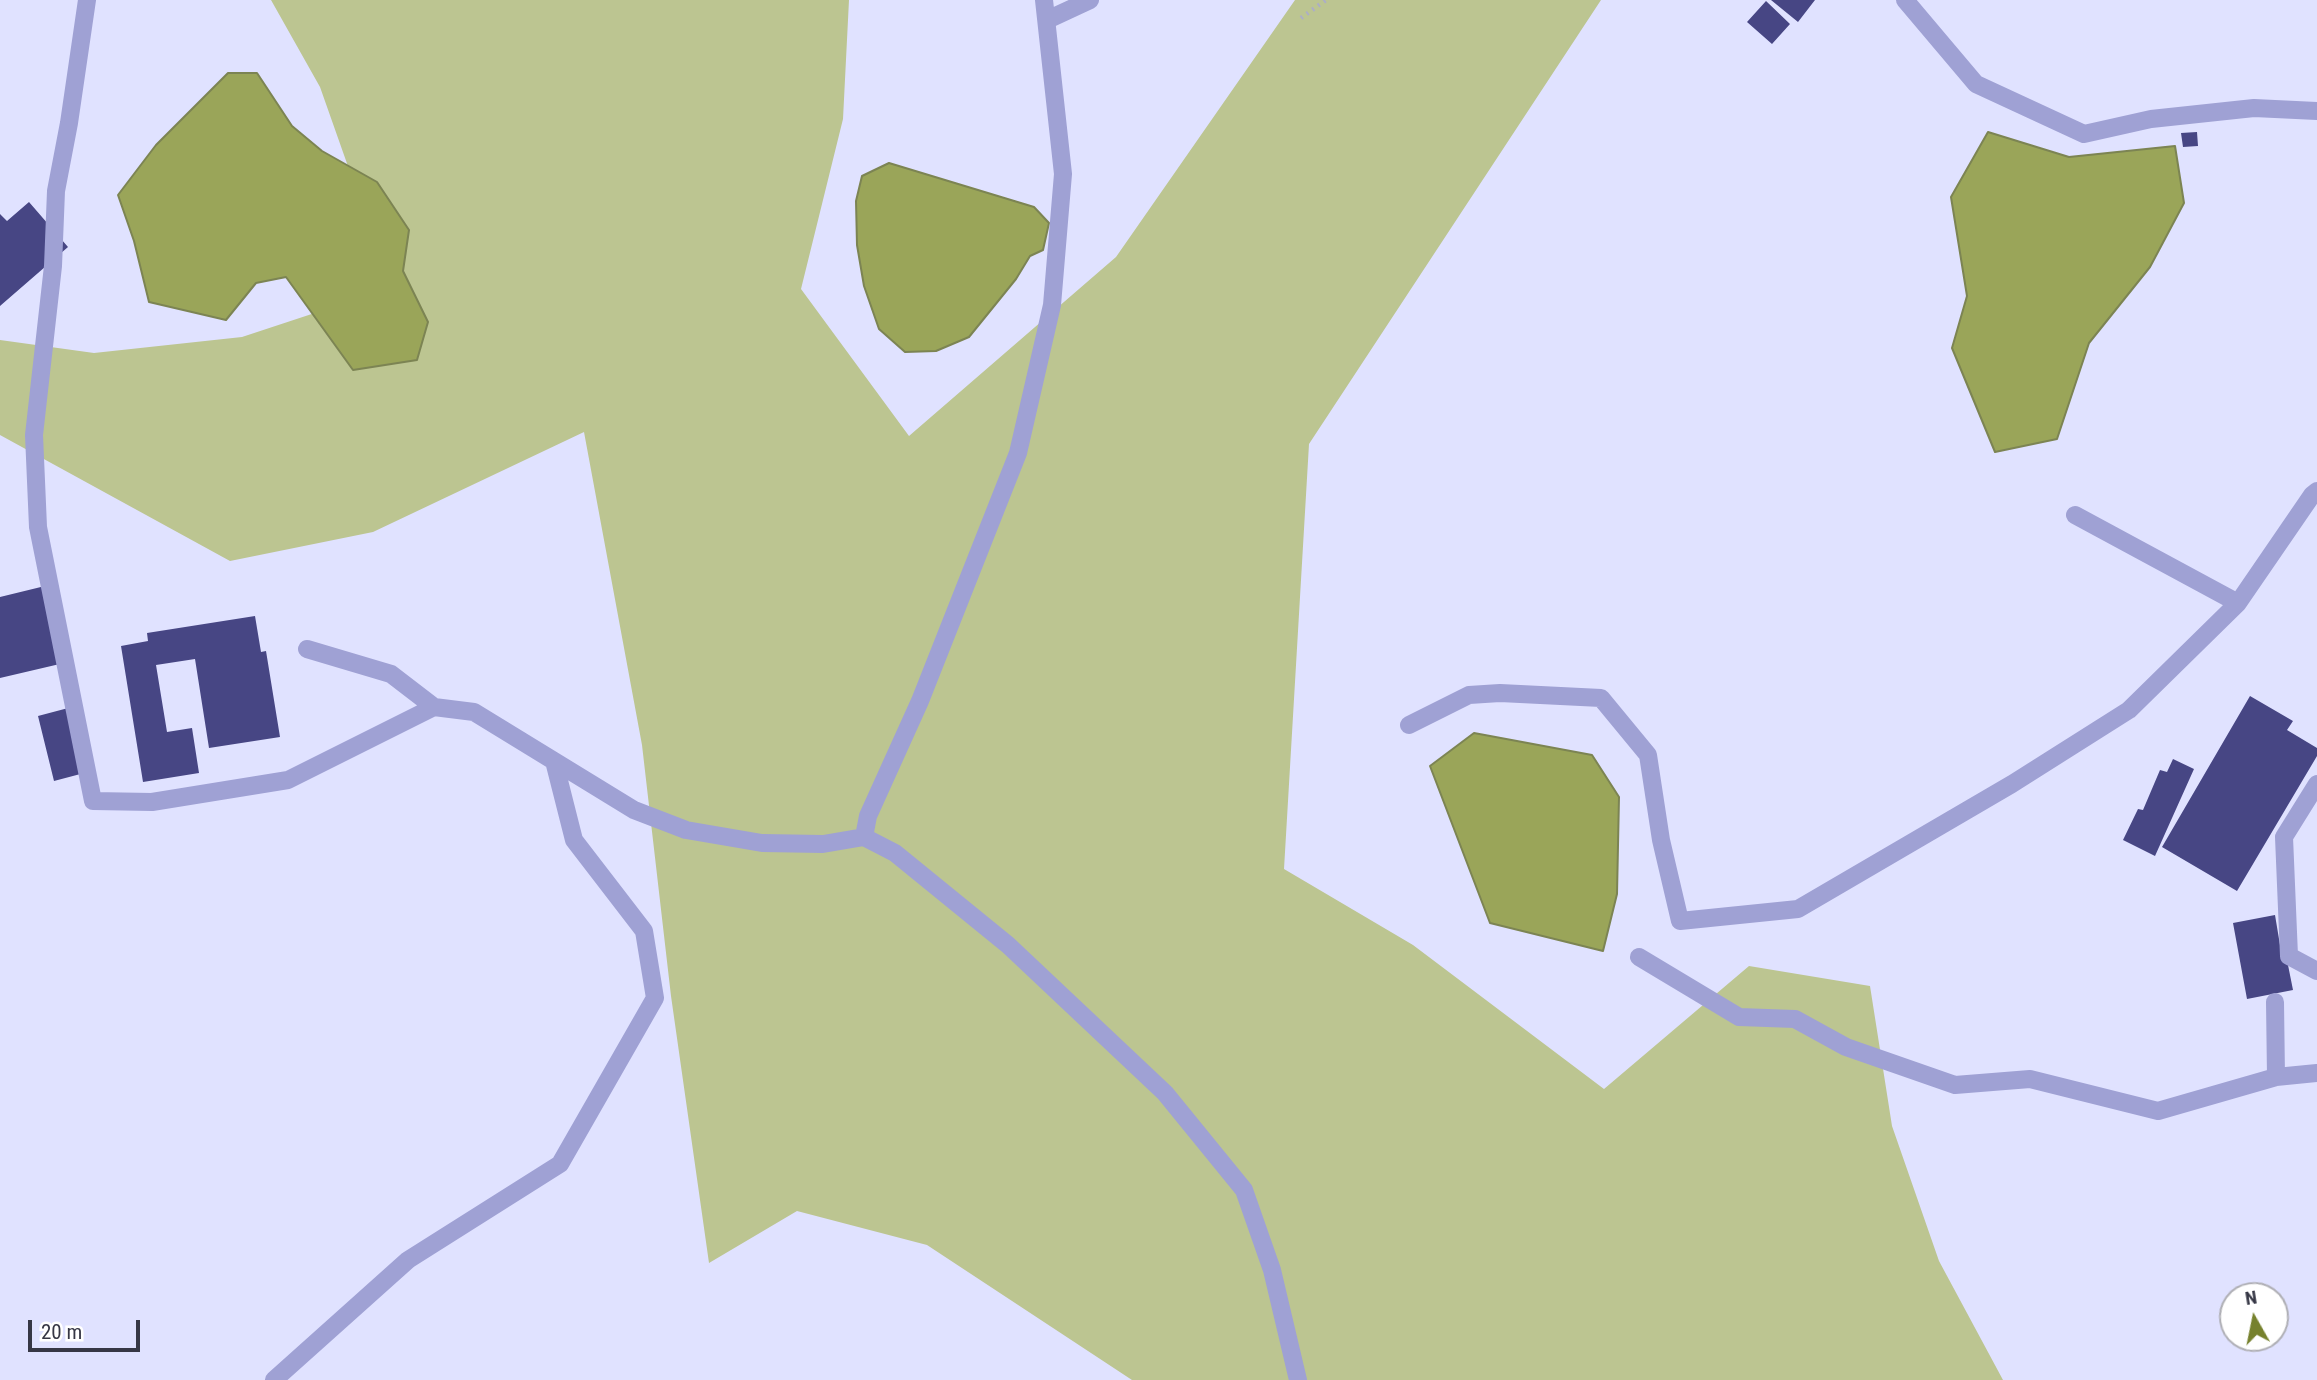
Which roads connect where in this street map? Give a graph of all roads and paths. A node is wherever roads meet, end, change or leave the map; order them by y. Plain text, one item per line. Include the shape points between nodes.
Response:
1 (87, 0) edge
2 (1044, 0) edge
3 (1090, 0) edge
4 (1326, 0) edge
5 (1905, 0) edge
6 (1301, 18) dead end
7 (1047, 20) junction
8 (2317, 111) edge
9 (2317, 491) edge
10 (2075, 515) dead end
11 (2238, 603) junction
12 (307, 649) dead end
13 (434, 707) junction
14 (1409, 725) dead end
15 (554, 761) junction
16 (2317, 784) edge
17 (864, 838) junction
18 (1639, 957) dead end
19 (2317, 971) edge
20 (2275, 1002) dead end
21 (2317, 1073) edge
22 (2276, 1077) junction
23 (274, 1380) edge
24 (1298, 1380) edge

1 - 13 street via 55,191 54,266 34,435 38,527 93,801 152,802 288,780
2 - 7 street
3 - 7 street
4 - 6 path
5 - 8 street via 1976,84 2084,134 2151,119 2254,108
7 - 17 street via 1063,174 1049,319 1018,453 920,701 867,816
9 - 11 street
10 - 11 street
11 - 14 street via 2129,710 1798,909 1680,921 1648,755 1601,698 1469,695
12 - 13 street via 391,674
13 - 15 street via 474,712
15 - 17 street via 634,810 687,830 762,843 823,844
15 - 23 street via 575,840 644,930 655,998 560,1164 408,1260
16 - 19 street via 2284,837 2289,956
17 - 24 street via 895,853 1008,945 1166,1093 1244,1190 1272,1270
18 - 22 street via 1739,1017 1795,1020 1846,1046 1955,1085 2030,1079 2158,1111
20 - 22 street
21 - 22 street

